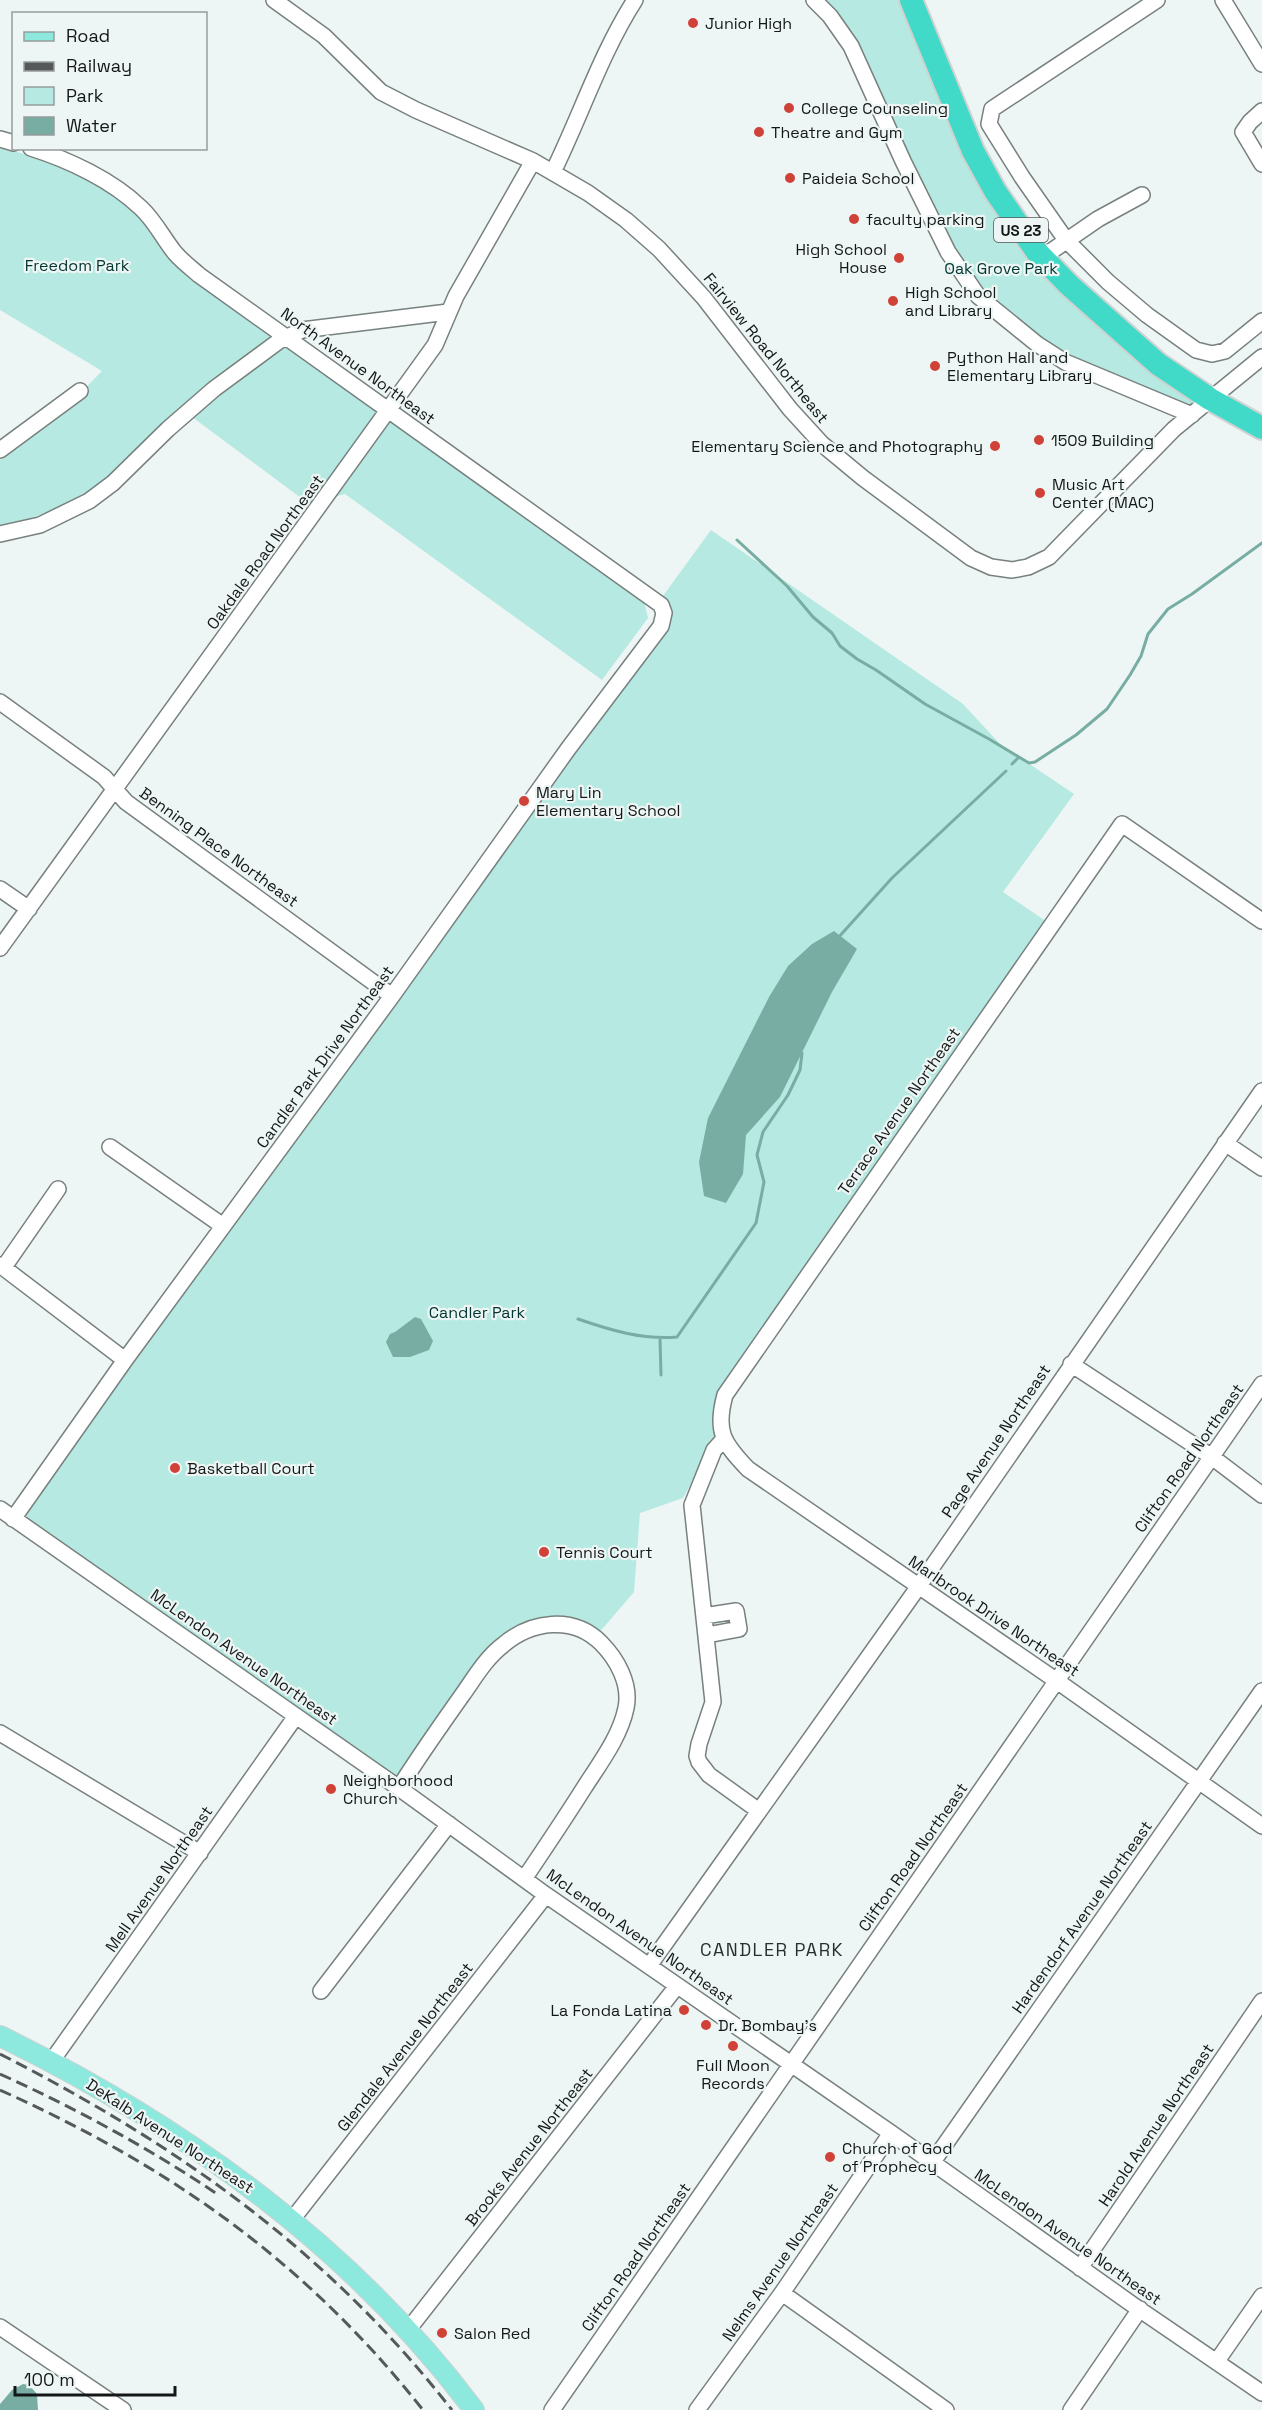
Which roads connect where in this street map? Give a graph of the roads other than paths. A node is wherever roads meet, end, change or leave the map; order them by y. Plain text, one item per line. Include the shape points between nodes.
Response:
1 (274, 0) edge
2 (635, 0) edge
3 (814, 0) edge
4 (911, 0) edge
5 (1157, 0) edge
6 (1223, 0) edge
7 (1262, 64) edge
8 (1262, 111) edge
9 (36, 150) edge
10 (533, 161) junction
11 (1262, 164) edge
12 (553, 172) junction
13 (1142, 195) dead end
14 (1066, 240) junction
15 (1043, 257) junction
16 (448, 312) junction
17 (1262, 321) edge
18 (287, 337) junction
19 (1262, 357) edge
20 (80, 391) dead end
21 (1210, 399) junction
22 (388, 410) junction
23 (1192, 415) junction
24 (1262, 428) edge
25 (0, 450) edge
26 (0, 534) edge
27 (664, 616) joint
28 (0, 702) edge
29 (116, 789) junction
30 (0, 889) edge
31 (29, 909) junction
32 (1262, 921) edge
33 (0, 948) edge
34 (392, 996) junction
35 (1262, 1091) edge
36 (1225, 1143) junction
37 (110, 1147) dead end
38 (1262, 1168) edge
39 (58, 1189) dead end
40 (223, 1226) junction
41 (2, 1266) edge
42 (125, 1360) junction
43 (1071, 1364) junction
44 (1262, 1384) edge
45 (722, 1432) junction
46 (1212, 1457) junction
47 (1262, 1495) edge
48 (0, 1509) edge
49 (13, 1519) junction
50 (918, 1587) junction
51 (704, 1616) junction
52 (706, 1635) junction
53 (1057, 1681) junction
54 (1262, 1691) edge
55 (296, 1716) junction
56 (0, 1732) edge
57 (1199, 1782) junction
58 (399, 1788) junction
59 (759, 1811) junction
60 (449, 1824) junction
61 (1262, 1826) edge
62 (200, 1853) junction
63 (524, 1879) junction
64 (546, 1895) junction
65 (649, 1966) junction
66 (678, 1986) junction
67 (321, 1991) dead end
68 (1262, 2001) edge
69 (0, 2036) edge
70 (51, 2062) junction
71 (792, 2064) junction
72 (891, 2133) junction
73 (932, 2163) junction
74 (291, 2221) junction
75 (1080, 2268) junction
76 (782, 2293) junction
77 (1262, 2296) edge
78 (1140, 2309) junction
79 (0, 2327) edge
80 (408, 2331) junction
81 (1216, 2361) junction
82 (1262, 2393) edge
83 (123, 2410) edge
84 (474, 2410) edge
85 (552, 2410) edge
86 (697, 2410) edge
87 (946, 2410) edge
88 (1071, 2410) edge

1 - 10 street, Fairview Road Northeast via 324,36 381,92
2 - 12 street
3 - 23 street via 851,46 943,242 978,296 1065,362
4 - 15 highway, US 23 via 973,151 995,191
5 - 14 street via 992,109 988,117 994,133
6 - 7 street
8 - 11 street via 1243,132
9 - 18 street, North Avenue Northeast via 85,170 117,190 141,208 183,261
10 - 12 street, Fairview Road Northeast
10 - 16 street, Oakdale Road Northeast
12 - 23 street, Fairview Road Northeast via 607,206 659,249 822,444 971,558 991,567 1021,569 1049,557
13 - 14 street
14 - 15 street
14 - 17 street via 1108,282 1196,350 1212,354 1225,351
15 - 21 highway, US 23 via 1158,364
16 - 18 street via 302,330
16 - 22 street, Oakdale Road Northeast via 435,345
18 - 22 street, North Avenue Northeast
18 - 26 street via 214,389 89,501 40,525
19 - 21 street, Fairview Road Northeast
20 - 25 street
21 - 23 street, Fairview Road Northeast
21 - 24 highway, US 23
22 - 27 street, North Avenue Northeast via 661,605
22 - 29 street, Oakdale Road Northeast
27 - 34 street, Candler Park Drive Northeast via 661,626
28 - 29 street, Benning Place Northeast
29 - 31 street, Oakdale Road Northeast
29 - 34 street, Benning Place Northeast via 126,802
30 - 31 street
31 - 33 street, Oakdale Road Northeast
32 - 45 street, Terrace Avenue Northeast via 1122,824 725,1395
34 - 40 street, Candler Park Drive Northeast
35 - 36 street, Page Avenue Northeast
36 - 38 street
36 - 43 street, Page Avenue Northeast
37 - 40 street
39 - 41 street
40 - 42 street, Candler Park Drive Northeast
41 - 42 street
42 - 49 street, Candler Park Drive Northeast
43 - 46 street
43 - 50 street, Page Avenue Northeast
44 - 46 street, Clifton Road Northeast
45 - 50 street, Marlbrook Drive Northeast via 748,1469
45 - 51 street via 692,1504
46 - 47 street
46 - 53 street, Clifton Road Northeast
48 - 49 street, McLendon Avenue Northeast
49 - 55 street, McLendon Avenue Northeast
50 - 53 street, Marlbrook Drive Northeast
50 - 59 street, Page Avenue Northeast
51 - 52 street
51 - 52 street via 736,1611 739,1629
52 - 59 street via 713,1702 697,1750 699,1762 709,1775
53 - 57 street, Marlbrook Drive Northeast
53 - 71 street, Clifton Road Northeast
54 - 57 street, Hardendorf Avenue Northeast
55 - 58 street, McLendon Avenue Northeast
55 - 62 street, Mell Avenue Northeast
56 - 62 street
57 - 61 street, Marlbrook Drive Northeast
57 - 73 street, Hardendorf Avenue Northeast
58 - 60 street, McLendon Avenue Northeast
58 - 63 street via 482,1667 503,1645 527,1629 552,1624 575,1626 592,1634 619,1668 627,1689 626,1707 616,1737
59 - 65 street, Page Avenue Northeast
60 - 63 street, McLendon Avenue Northeast
60 - 67 street
62 - 70 street, Mell Avenue Northeast
63 - 64 street, McLendon Avenue Northeast
64 - 65 street, McLendon Avenue Northeast
64 - 74 street, Glendale Avenue Northeast
65 - 66 street, McLendon Avenue Northeast
66 - 71 street, McLendon Avenue Northeast
66 - 80 street, Brooks Avenue Northeast
68 - 75 street, Harold Avenue Northeast
69 - 70 main road, DeKalb Avenue Northeast
70 - 74 main road, DeKalb Avenue Northeast via 189,2144
71 - 72 street, McLendon Avenue Northeast
71 - 85 street, Clifton Road Northeast
72 - 73 street, McLendon Avenue Northeast
72 - 76 street, Nelms Avenue Northeast
73 - 75 street, McLendon Avenue Northeast
74 - 80 main road, DeKalb Avenue Northeast via 352,2273
75 - 78 street, McLendon Avenue Northeast
76 - 86 street, Nelms Avenue Northeast
76 - 87 street
77 - 81 street
78 - 81 street, McLendon Avenue Northeast
78 - 88 street
79 - 83 street
80 - 84 main road, DeKalb Avenue Northeast
81 - 82 street, McLendon Avenue Northeast

